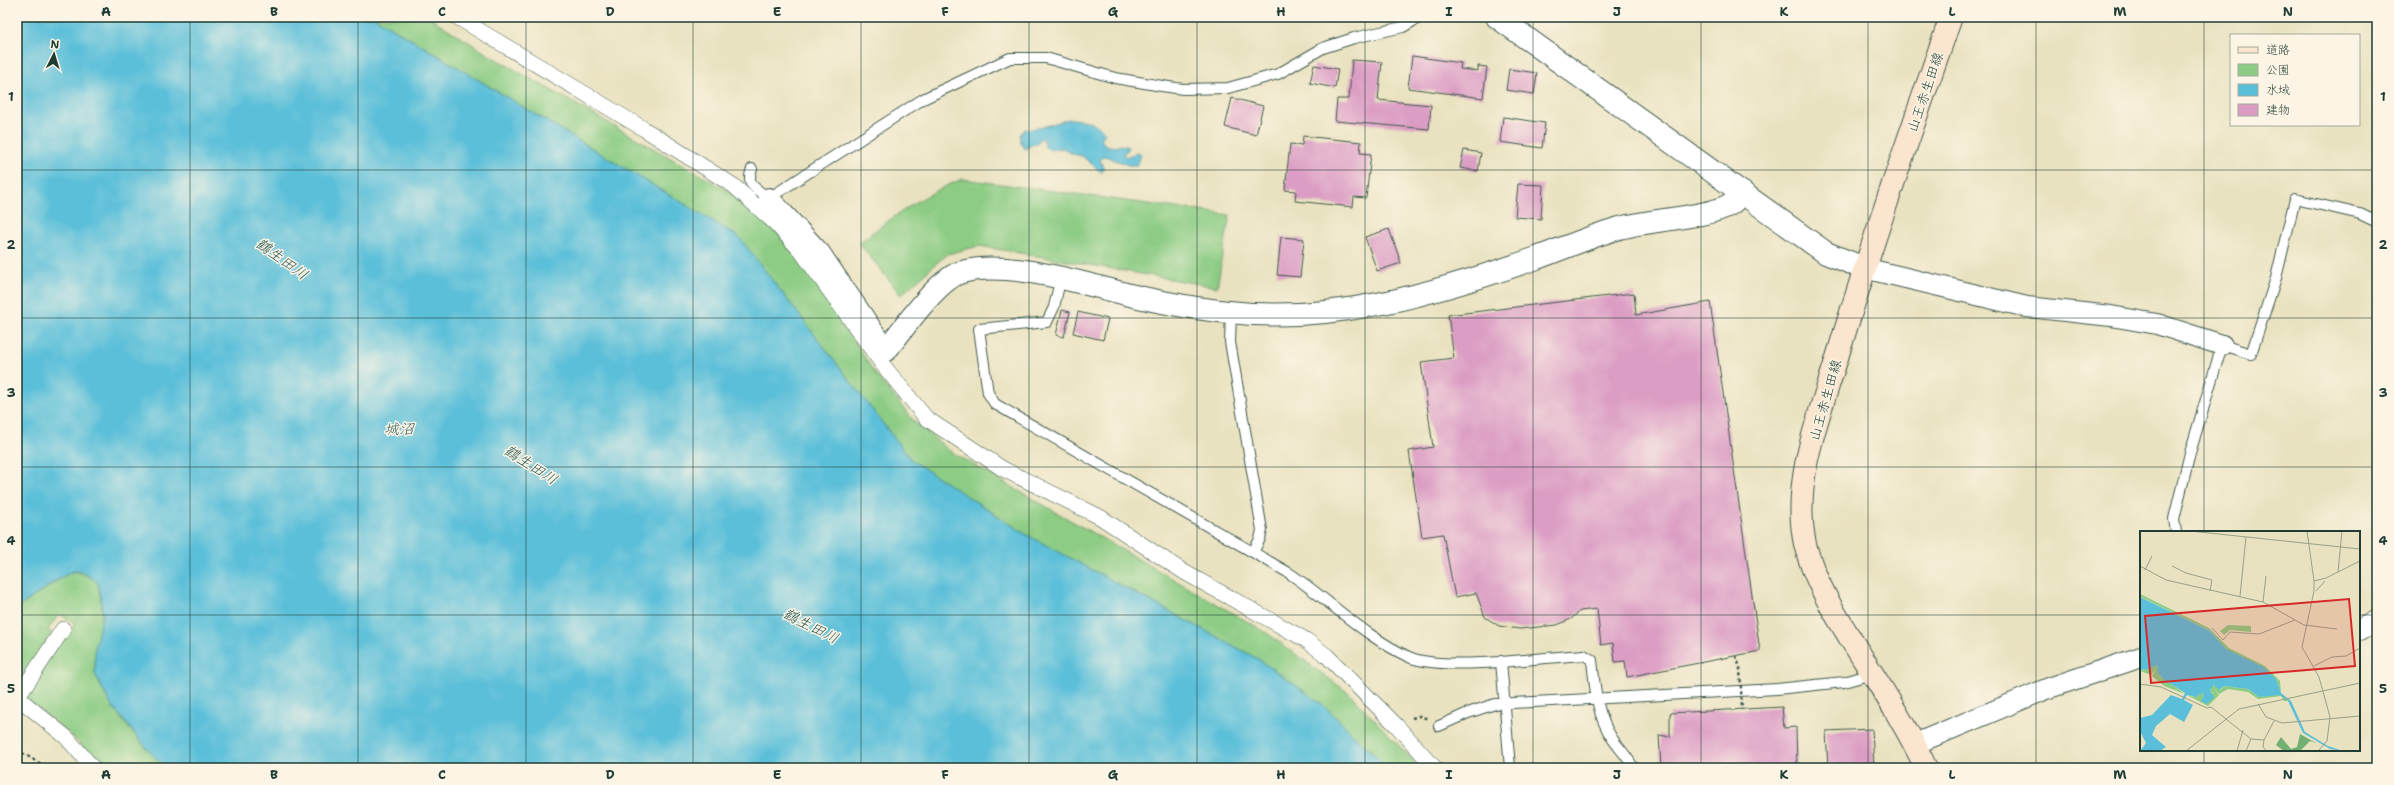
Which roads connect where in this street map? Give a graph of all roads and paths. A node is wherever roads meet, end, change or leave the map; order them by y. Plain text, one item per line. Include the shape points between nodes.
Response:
1 (456, 17) edge
2 (1420, 17) edge
3 (1497, 17) edge
4 (1951, 17) edge
5 (752, 169) dead end
6 (1743, 193) junction
7 (769, 198) junction
8 (2377, 222) edge
9 (1864, 268) junction
10 (1061, 277) junction
11 (1231, 313) junction
12 (2222, 345) junction
13 (886, 350) joint
14 (2176, 531) edge
15 (1253, 552) junction
16 (2377, 620) edge
17 (63, 629) dead end
18 (2360, 629) edge
19 (1736, 656) dead end
20 (2140, 658) edge
21 (1501, 661) junction
22 (1872, 674) junction
23 (17, 697) edge
24 (1596, 699) junction
25 (1506, 703) junction
26 (1742, 710) dead end
27 (1397, 726) junction
28 (1439, 726) joint
29 (1915, 744) junction
30 (17, 750) edge
31 (48, 768) edge
32 (93, 768) edge
33 (1435, 768) edge
34 (1510, 768) edge
35 (1634, 768) edge
36 (1926, 768) edge

1 - 27 street via 644,129 746,196 801,251 883,365 926,418 1003,469 1100,517 1184,572 1306,640 1327,656
2 - 7 lane via 1403,27 1323,48 1278,74 1228,88 1183,89 1115,78 1046,58 1010,58 924,99
3 - 6 street
4 - 9 main road, 山王赤生田線
5 - 7 lane via 750,184
6 - 9 street via 1826,253
6 - 11 street via 1727,206 1702,213 1649,220 1616,229 1533,259 1398,300 1358,309 1304,315
7 - 13 street via 820,253
8 - 12 lane via 2360,214 2295,200 2276,278 2251,354
9 - 12 street via 2027,307 2157,324
9 - 22 main road, 山王赤生田線 via 1806,464 1802,516 1805,544 1816,576 1830,607
10 - 11 street via 1170,304
10 - 13 street via 994,269 960,272 950,277 931,295
10 - 15 lane via 1054,307 1047,322 979,329 988,393 995,404
11 - 15 lane via 1231,350 1262,530
12 - 14 lane via 2188,460 2174,519
15 - 21 lane via 1318,592 1381,642 1410,657 1430,663
16 - 18 street
17 - 23 street
19 - 26 path, bridge via 1740,668
20 - 29 street via 2049,688
21 - 24 lane via 1584,655 1592,660
21 - 25 lane
22 - 24 lane via 1844,682 1797,687
22 - 29 main road, 山王赤生田線
23 - 32 street via 66,737
24 - 25 lane
24 - 35 lane via 1612,738 1628,756
25 - 28 lane via 1484,707
25 - 34 lane
27 - 28 path via 1419,716 1428,718
27 - 33 street
29 - 36 main road, 山王赤生田線
30 - 31 path

